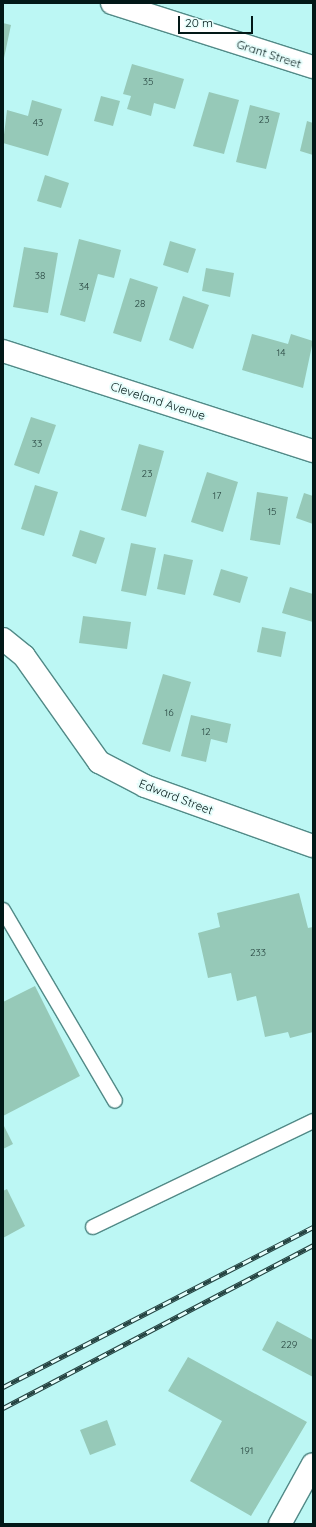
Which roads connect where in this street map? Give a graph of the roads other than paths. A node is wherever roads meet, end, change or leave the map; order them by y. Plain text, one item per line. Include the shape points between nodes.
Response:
1 (112, 3) edge
2 (313, 68) edge
3 (3, 350) edge
4 (313, 451) edge
5 (3, 640) edge
6 (313, 846) edge
7 (3, 910) edge
8 (115, 1101) dead end
9 (313, 1121) edge
10 (93, 1227) dead end
11 (313, 1464) edge
12 (280, 1524) edge

1 - 2 street, Grant Street
3 - 4 street, Cleveland Avenue
5 - 6 street, Edward Street via 24,656 99,762 145,786
7 - 8 lane
9 - 10 lane
11 - 12 street

